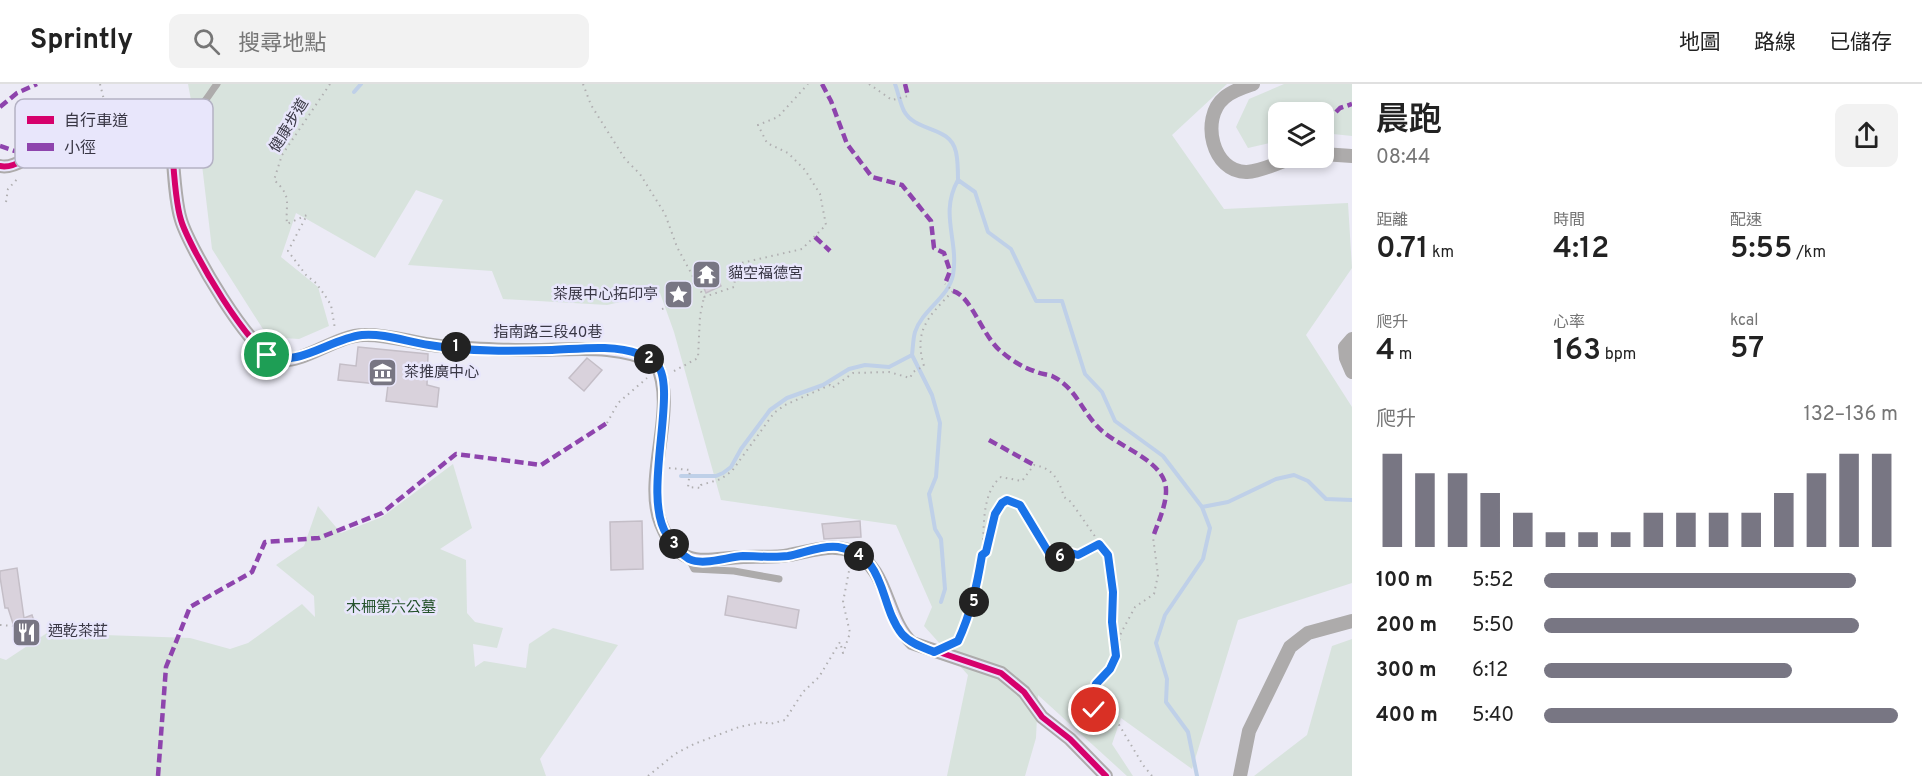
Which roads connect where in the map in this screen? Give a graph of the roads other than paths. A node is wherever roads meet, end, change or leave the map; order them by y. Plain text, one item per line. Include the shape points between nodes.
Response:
1 (217, 84) edge
2 (1253, 84) edge
3 (206, 99) edge
4 (1334, 154) edge
5 (1352, 156) edge
6 (15, 164) edge
7 (1268, 165) edge
8 (0, 166) edge
9 (175, 168) edge
10 (1352, 339) edge
11 (1352, 372) edge
12 (689, 559) junction
13 (779, 579) dead end
14 (1352, 621) edge
15 (1106, 776) edge
16 (1240, 776) edge

1 - 3 lane
2 - 7 street via 1223,98 1214,114 1215,151 1223,164 1233,169 1247,172
4 - 5 street
6 - 8 street
9 - 12 street, 指南路三段40巷 via 181,220 207,272 253,343 279,360 364,335 484,350 598,349 637,354 656,363 663,376 664,395 656,499 666,535
10 - 11 street via 1346,347
12 - 13 lane via 694,569
12 - 15 street via 787,556 836,547 852,551 881,580 902,633 912,643 1001,673
14 - 16 street via 1308,633 1290,647 1248,731

